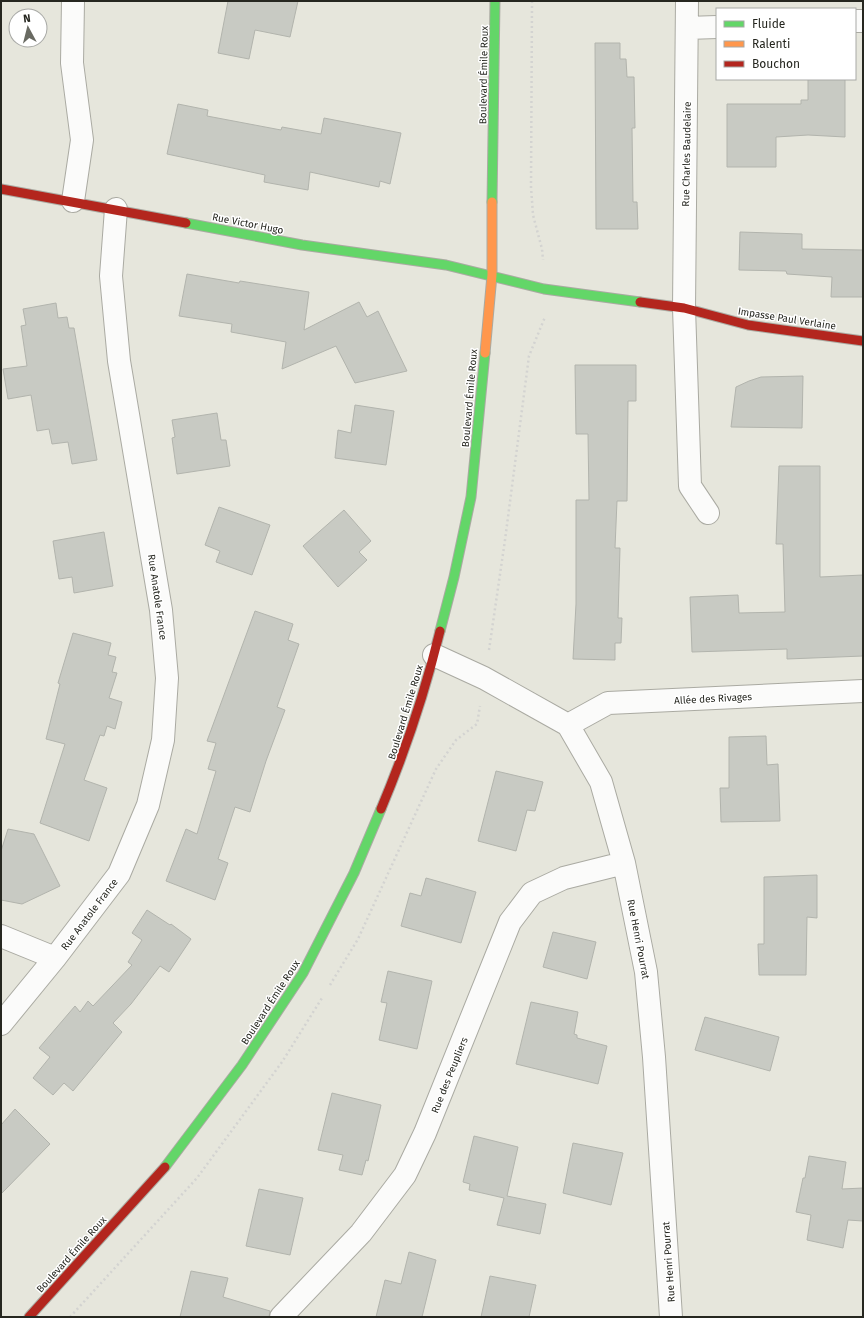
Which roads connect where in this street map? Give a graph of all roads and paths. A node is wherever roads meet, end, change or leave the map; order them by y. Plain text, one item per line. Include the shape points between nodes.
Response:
1 (74, 1) edge
2 (495, 1) edge
3 (687, 1) edge
4 (716, 27) edge
5 (687, 28) junction
6 (1, 189) edge
7 (73, 201) junction
8 (116, 209) junction
9 (492, 275) junction
10 (684, 308) junction
11 (863, 341) edge
12 (708, 513) dead end
13 (434, 655) junction
14 (863, 691) edge
15 (568, 725) junction
16 (624, 863) junction
17 (1, 936) edge
18 (55, 958) junction
19 (1, 1024) edge
20 (29, 1317) edge
21 (281, 1317) edge
22 (671, 1317) edge

1 - 7 street via 72,63 82,140
2 - 9 main road, Boulevard Émile Roux
3 - 5 street, Rue Charles Baudelaire
4 - 5 street
5 - 10 street, Rue Charles Baudelaire
6 - 7 main road, Rue Victor Hugo
7 - 8 main road, Rue Victor Hugo
8 - 9 main road, Rue Victor Hugo via 302,245 446,265
8 - 18 street, Rue Anatole France via 110,276 119,362 161,610 167,678 163,740 148,804 120,874
9 - 10 main road via 544,289
9 - 13 main road, Boulevard Émile Roux via 471,497
10 - 11 main road, Impasse Paul Verlaine via 748,325
10 - 12 street, Rue Charles Baudelaire via 690,486
13 - 15 street via 484,678
13 - 20 main road, Boulevard Émile Roux via 400,766 354,873 303,973 242,1065 164,1168
14 - 15 street, Allée des Rivages via 608,703
15 - 16 street, Rue Henri Pourrat via 601,782
16 - 21 street, Rue des Peupliers via 564,878 532,893 510,922 425,1133 405,1175 361,1233
16 - 22 street, Rue Henri Pourrat via 646,972
17 - 18 street, Rue Anatole France
18 - 19 street, Rue Anatole France

